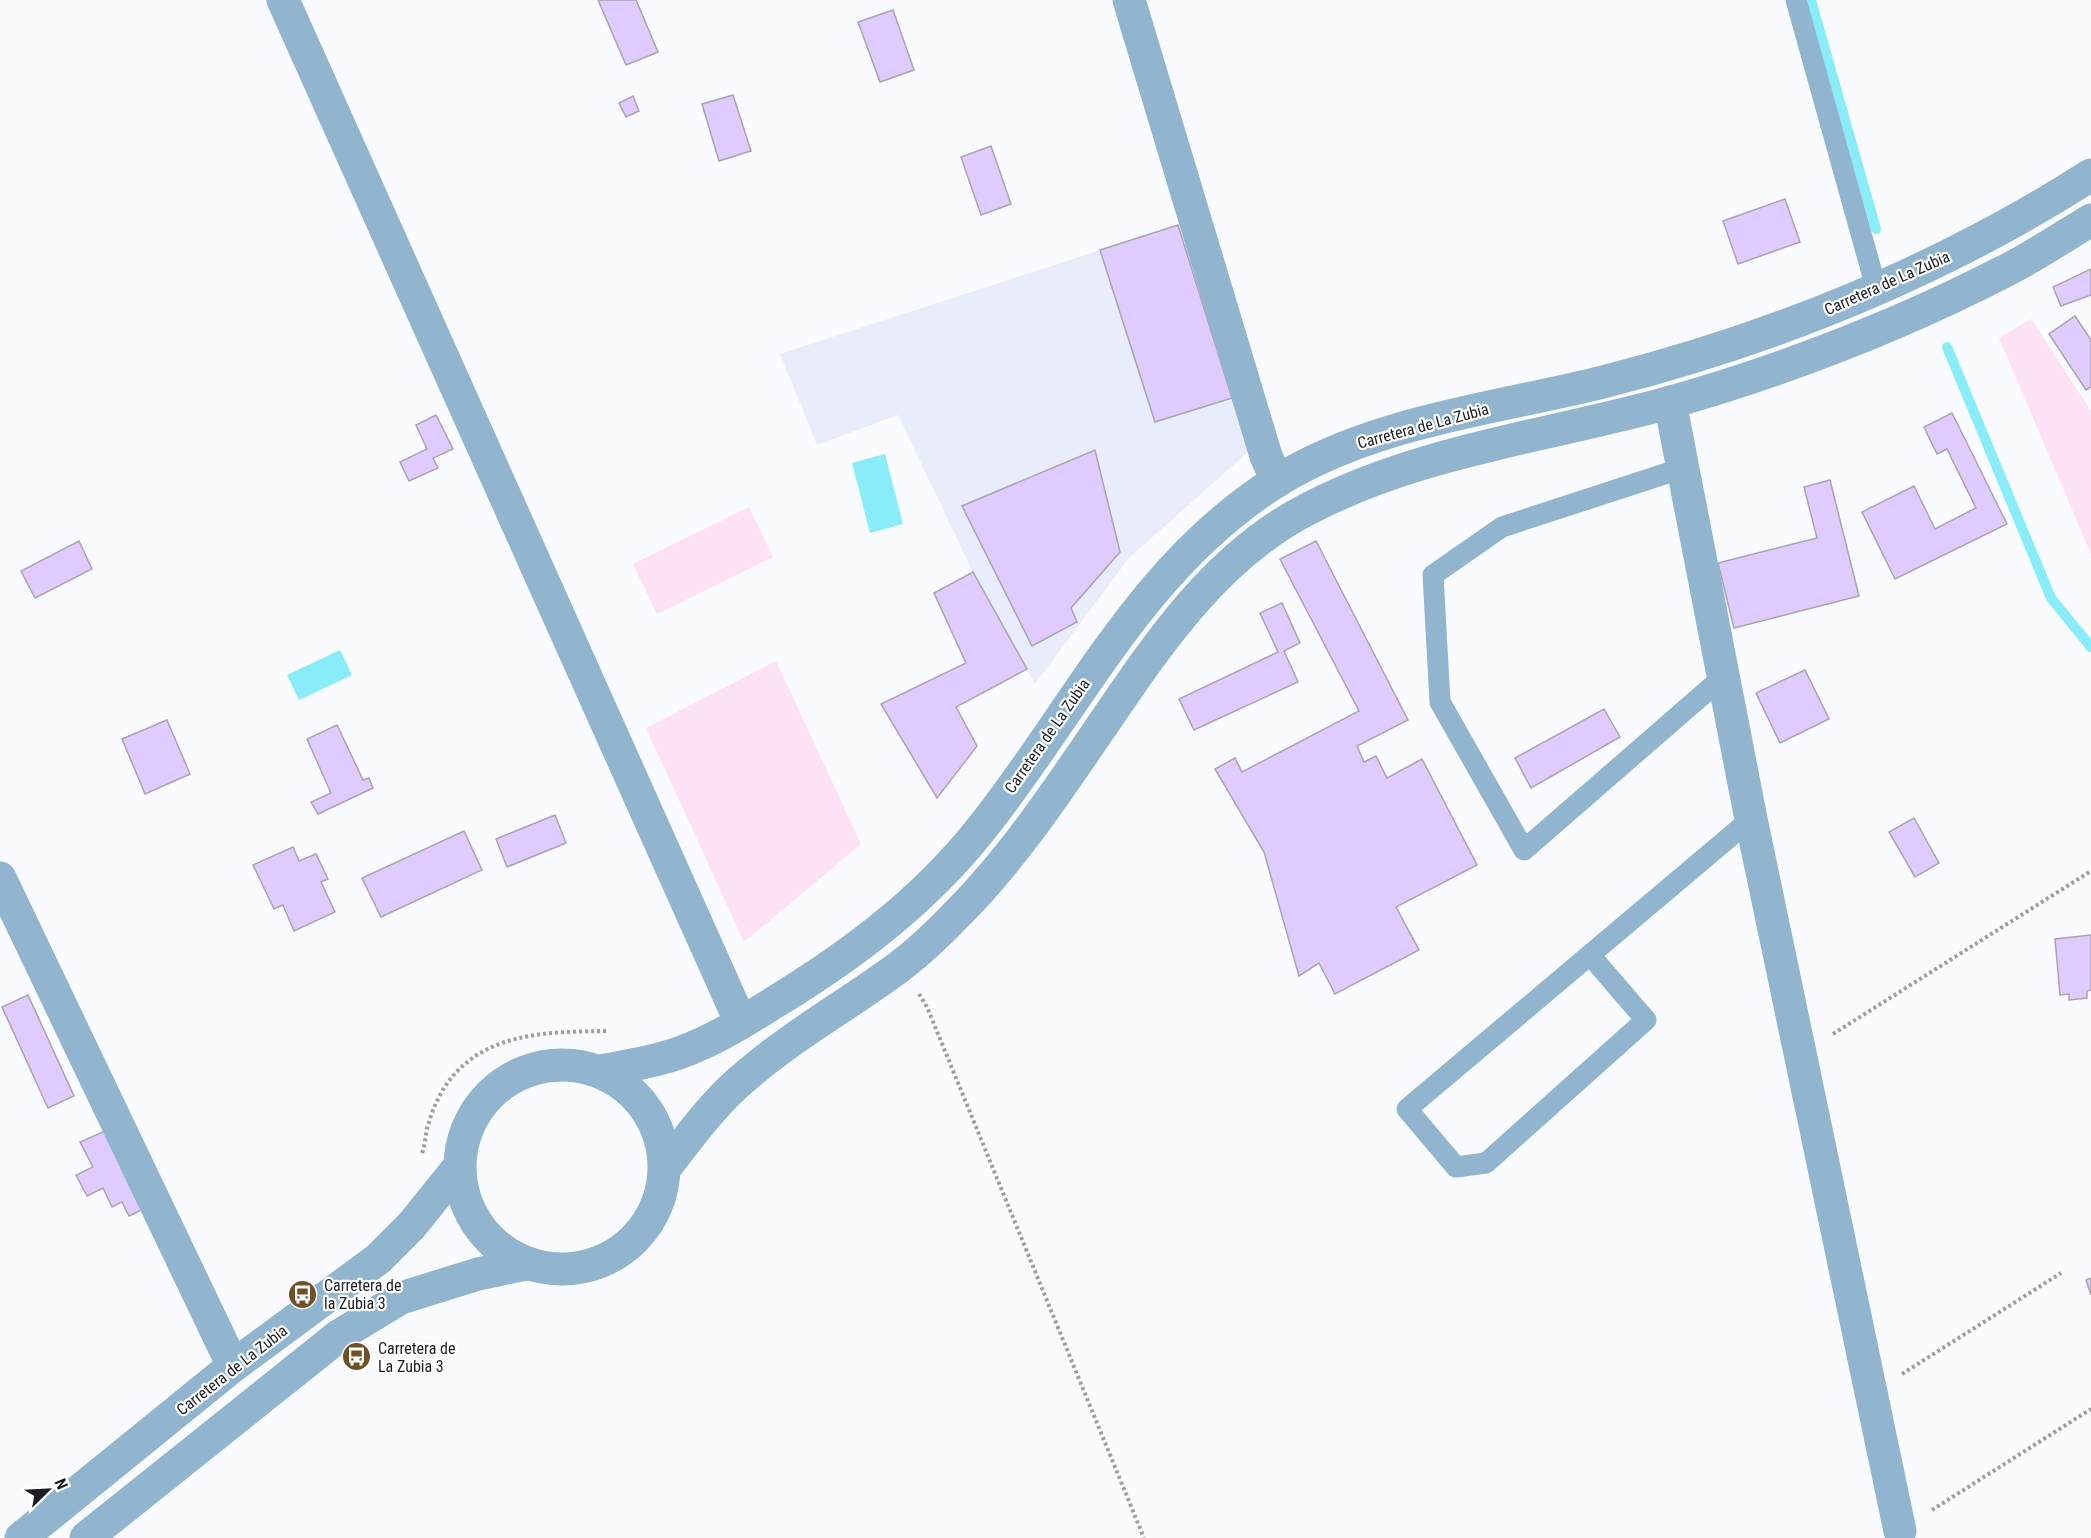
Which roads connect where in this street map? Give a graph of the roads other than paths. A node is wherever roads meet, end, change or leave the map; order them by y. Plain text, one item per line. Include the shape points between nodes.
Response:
1 (282, 0) edge
2 (1129, 0) edge
3 (1796, 0) edge
4 (2091, 175) edge
5 (2091, 220) edge
6 (1877, 291) junction
7 (1670, 402) junction
8 (1683, 468) junction
9 (1277, 481) junction
10 (1724, 677) junction
11 (1751, 819) junction
12 (0, 878) edge
13 (1590, 955) junction
14 (741, 1023) junction
15 (600, 1071) junction
16 (459, 1168) junction
17 (665, 1168) junction
18 (526, 1264) junction
19 (233, 1366) junction
20 (1900, 1531) road end
21 (21, 1538) edge
22 (86, 1538) edge

1 - 14 street
2 - 9 street via 1266,456
3 - 6 lane
4 - 6 street, Carretera de La Zubia via 1992,233
5 - 7 street via 2009,269 1896,322 1781,366
6 - 9 street, Carretera de La Zubia via 1713,350 1352,445
7 - 8 street
7 - 17 street via 1432,461 1365,484 1294,517 1254,544 1204,591 1157,644 1078,762 1007,858 959,912 901,965 799,1033 743,1078
8 - 10 street
8 - 10 lane via 1502,527 1433,575 1440,702 1524,850
9 - 14 street, Carretera de La Zubia via 1187,551 1149,595 980,830 916,899 847,957
10 - 11 street
11 - 13 lane
11 - 20 street
12 - 19 street
13 - 13 lane via 1407,1109 1456,1167 1486,1163 1646,1020
14 - 15 street, Carretera de La Zubia via 682,1052
15 - 16 street via 567,1064 534,1068 504,1082 480,1105 464,1134
15 - 17 street via 626,1088 647,1110 660,1137
16 - 18 street via 464,1198 477,1226 499,1249
16 - 19 street, Carretera de La Zubia via 412,1226 378,1259
17 - 18 street via 659,1200 644,1230 621,1252 591,1267 558,1271
18 - 22 street via 401,1298 340,1335
19 - 21 street, Carretera de La Zubia

